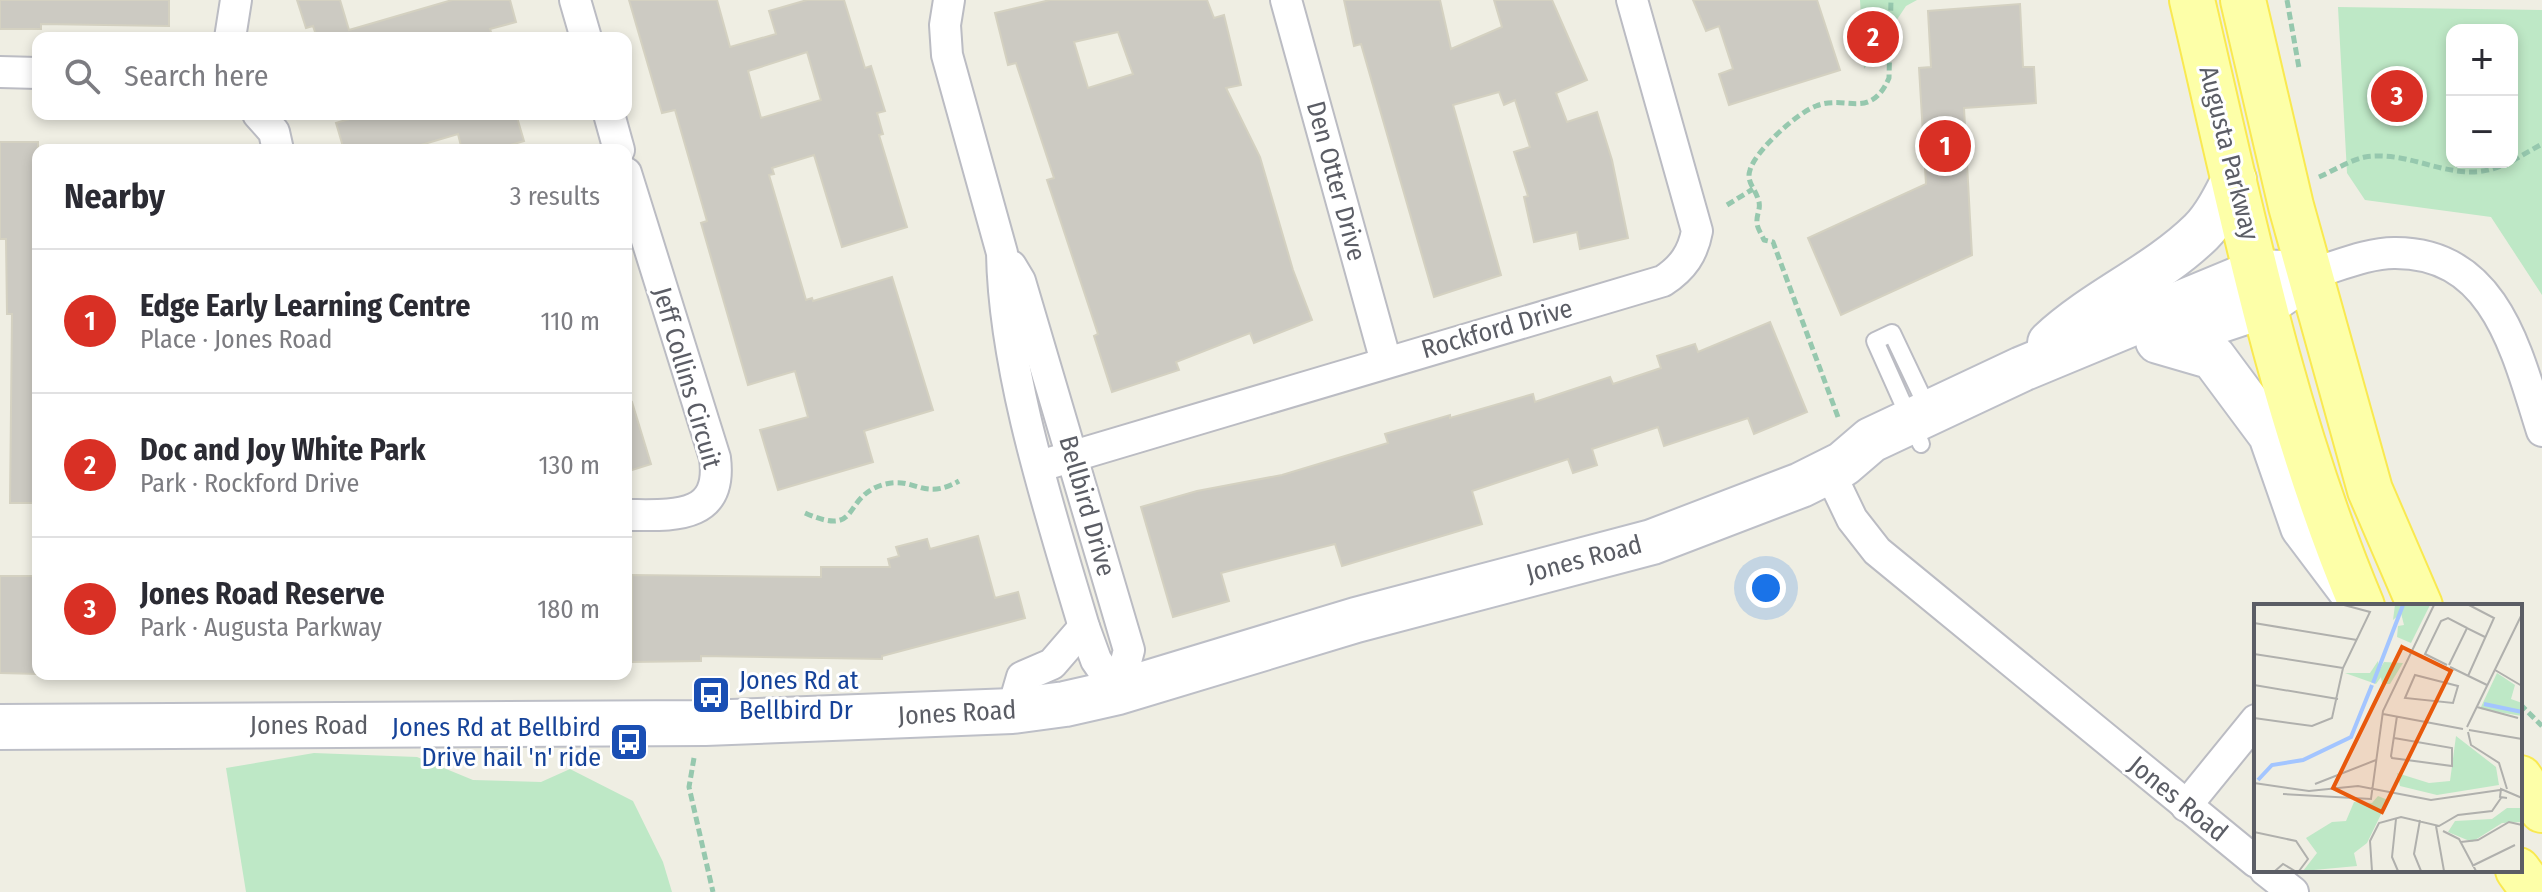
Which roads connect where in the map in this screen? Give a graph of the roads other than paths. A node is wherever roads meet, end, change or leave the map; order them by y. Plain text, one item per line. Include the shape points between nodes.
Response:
1 (236, 0) edge
2 (575, 0) edge
3 (949, 0) edge
4 (1286, 0) edge
5 (1632, 0) edge
6 (2192, 0) edge
7 (2243, 0) edge
8 (231, 32) edge
9 (584, 32) edge
10 (0, 72) edge
11 (32, 73) edge
12 (263, 120) edge
13 (611, 120) edge
14 (277, 144) edge
15 (617, 144) edge
16 (2234, 180) junction
17 (632, 192) edge
18 (1002, 253) junction
19 (2310, 274) junction
20 (2260, 289) junction
21 (2158, 341) junction
22 (1386, 362) junction
23 (2022, 369) junction
24 (1921, 426) junction
25 (2542, 431) edge
26 (1074, 457) junction
27 (1040, 466) junction
28 (1836, 467) junction
29 (632, 515) edge
30 (2361, 604) edge
31 (2361, 604) edge
32 (2419, 604) edge
33 (1084, 627) junction
34 (1118, 692) junction
35 (1012, 711) junction
36 (2254, 722) edge
37 (0, 727) edge
38 (2522, 781) edge
39 (2186, 806) junction
40 (2542, 810) edge
41 (2254, 860) edge
42 (2268, 872) edge
43 (2519, 872) edge
44 (2293, 892) edge
45 (2534, 892) edge

1 - 8 street
2 - 9 street
3 - 18 street, Bellbird Drive via 947,55
4 - 22 street, Den Otter Drive
5 - 22 street, Rockford Drive via 1697,231 1687,260 1663,281
6 - 16 main road, Augusta Parkway
7 - 19 main road, Augusta Parkway
10 - 11 street
12 - 14 street
13 - 15 street
16 - 20 main road, Augusta Parkway
16 - 23 street via 2202,231 2077,318
17 - 29 street, Jeff Collins Circuit via 717,476 713,494 696,509 680,515
18 - 26 street, Bellbird Drive via 1020,281
18 - 27 street, Bellbird Drive via 1017,374
19 - 20 street, Jones Road
19 - 25 street via 2391,253 2425,256 2458,270 2497,307
19 - 32 main road via 2370,490
20 - 21 street, Jones Road
20 - 23 street, Jones Road
20 - 30 main road via 2311,469
21 - 24 street, Jones Road
21 - 31 street via 2213,357 2271,435 2303,527
22 - 26 street, Rockford Drive
23 - 24 street, Jones Road
24 - 24 lane via 1875,341 1892,333
24 - 28 street, Jones Road via 1871,440
26 - 27 street, Rockford Drive
26 - 34 street, Bellbird Drive via 1129,650
27 - 33 street, Bellbird Drive
28 - 34 street, Jones Road via 1744,509 1652,542 1329,628
28 - 39 street, Jones Road via 1852,519 1877,551
33 - 34 street, Bellbird Drive via 1096,660
33 - 35 street via 1052,664 1022,677
34 - 35 street, Jones Road
35 - 37 street, Jones Road via 694,723
36 - 39 street
38 - 40 main road
39 - 41 street, Jones Road
42 - 44 street
43 - 45 main road

